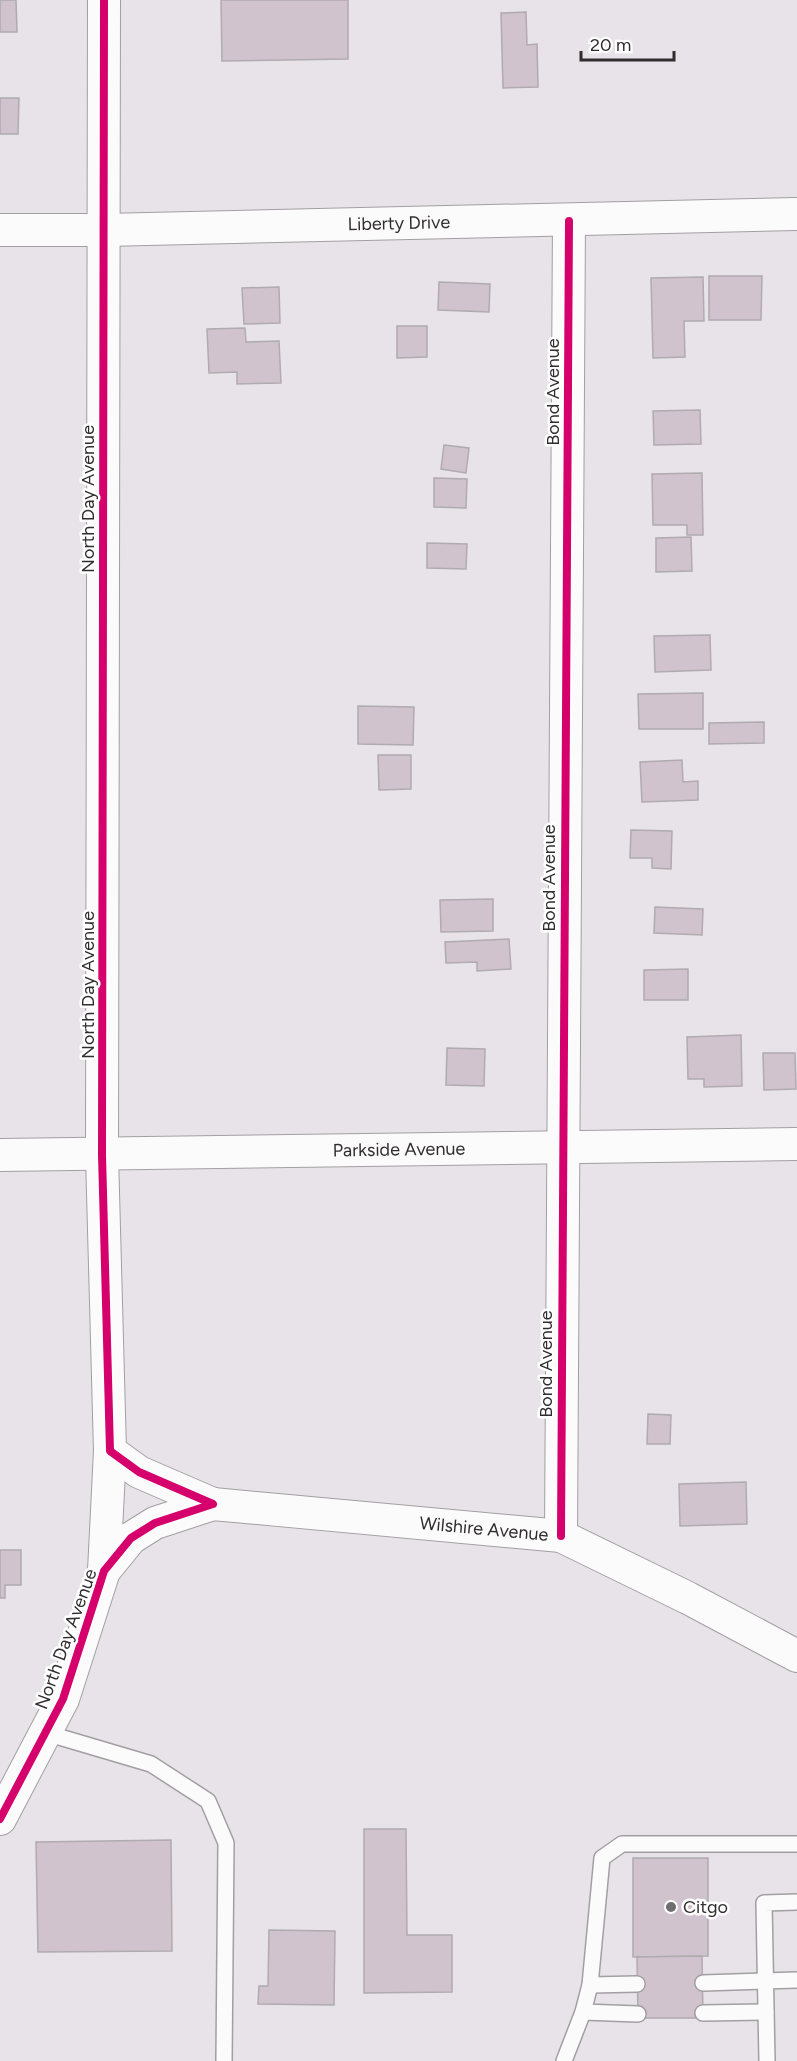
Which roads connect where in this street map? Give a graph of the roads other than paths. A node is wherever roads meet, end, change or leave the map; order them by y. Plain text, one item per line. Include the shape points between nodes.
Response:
1 (104, 0) edge
2 (797, 214) edge
3 (569, 221) junction
4 (0, 230) edge
5 (104, 230) junction
6 (797, 1144) edge
7 (561, 1148) junction
8 (0, 1155) edge
9 (102, 1155) junction
10 (110, 1451) junction
11 (213, 1504) junction
12 (561, 1536) junction
13 (104, 1571) junction
14 (797, 1656) edge
15 (46, 1733) junction
16 (0, 1819) edge
17 (797, 1844) edge
18 (797, 1902) edge
19 (766, 1980) junction
20 (797, 1980) edge
21 (702, 1983) dead end
22 (637, 1984) dead end
23 (590, 1985) junction
24 (583, 2013) junction
25 (638, 2013) dead end
26 (702, 2013) dead end
27 (766, 2013) junction
28 (224, 2061) edge
29 (564, 2061) edge
30 (767, 2061) edge

1 - 5 street, North Day Avenue
2 - 3 street, Liberty Drive
3 - 5 street, Liberty Drive
3 - 7 street, Bond Avenue
4 - 5 street, Liberty Drive
5 - 9 street, North Day Avenue
6 - 7 street, Parkside Avenue
7 - 9 street, Parkside Avenue
7 - 12 street, Bond Avenue
8 - 9 street, Parkside Avenue
9 - 10 street, North Day Avenue
10 - 11 street via 139,1472
10 - 13 street, North Day Avenue
11 - 12 street, Wilshire Avenue
11 - 13 street, North Day Avenue via 155,1523 131,1538
12 - 14 street, Wilshire Avenue
13 - 15 street, North Day Avenue via 63,1699
15 - 16 street, North Day Avenue
15 - 28 lane via 151,1764 208,1801 226,1843
17 - 23 lane via 622,1844 602,1858
18 - 19 lane via 764,1903
19 - 20 lane
19 - 21 lane
19 - 27 lane
22 - 23 lane
23 - 24 lane
24 - 25 lane
24 - 29 lane
26 - 27 lane
27 - 30 lane

